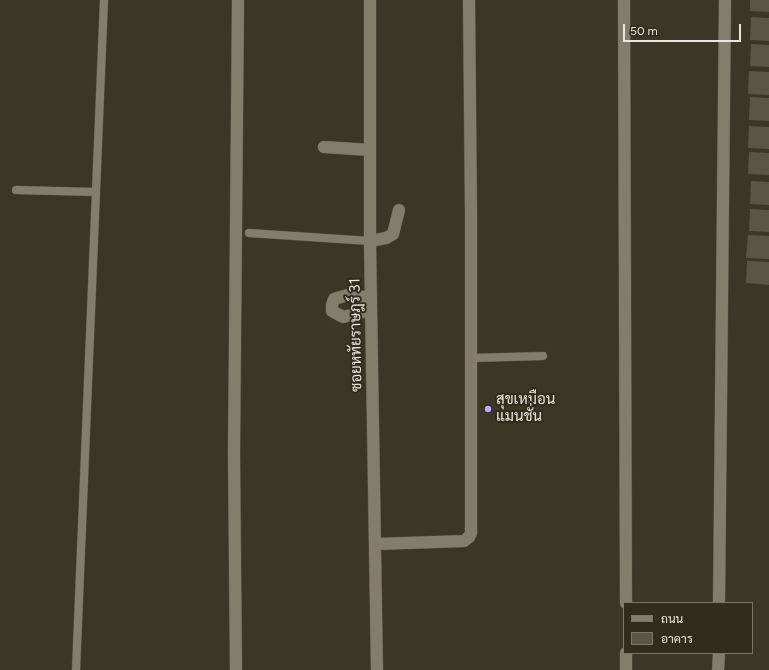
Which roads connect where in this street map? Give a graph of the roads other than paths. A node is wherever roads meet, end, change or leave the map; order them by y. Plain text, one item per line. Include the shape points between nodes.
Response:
1 (104, 0) edge
2 (238, 0) edge
3 (370, 0) edge
4 (468, 0) edge
5 (624, 0) edge
6 (726, 0) edge
7 (324, 147) dead end
8 (370, 150) junction
9 (16, 190) dead end
10 (96, 192) junction
11 (399, 210) dead end
12 (249, 233) dead end
13 (370, 241) junction
14 (543, 356) dead end
15 (472, 358) junction
16 (376, 544) junction
17 (626, 602) edge
18 (719, 602) edge
19 (626, 654) edge
20 (718, 654) edge
21 (76, 670) edge
22 (236, 670) edge
23 (377, 670) edge
24 (626, 670) edge
25 (718, 670) edge

1 - 10 lane
2 - 22 street via 234,446
3 - 8 street, ซอยหทัยราษฎร์ 31
4 - 15 street
5 - 17 street
6 - 18 street
7 - 8 street
8 - 13 street, ซอยหทัยราษฎร์ 31
9 - 10 lane
10 - 21 lane
11 - 13 street via 393,234
12 - 13 lane
13 - 16 street, ซอยหทัยราษฎร์ 31
14 - 15 lane
15 - 16 street via 473,525 469,537 464,542
16 - 23 street, ซอยหทัยราษฎร์ 31
19 - 24 street
20 - 25 street

